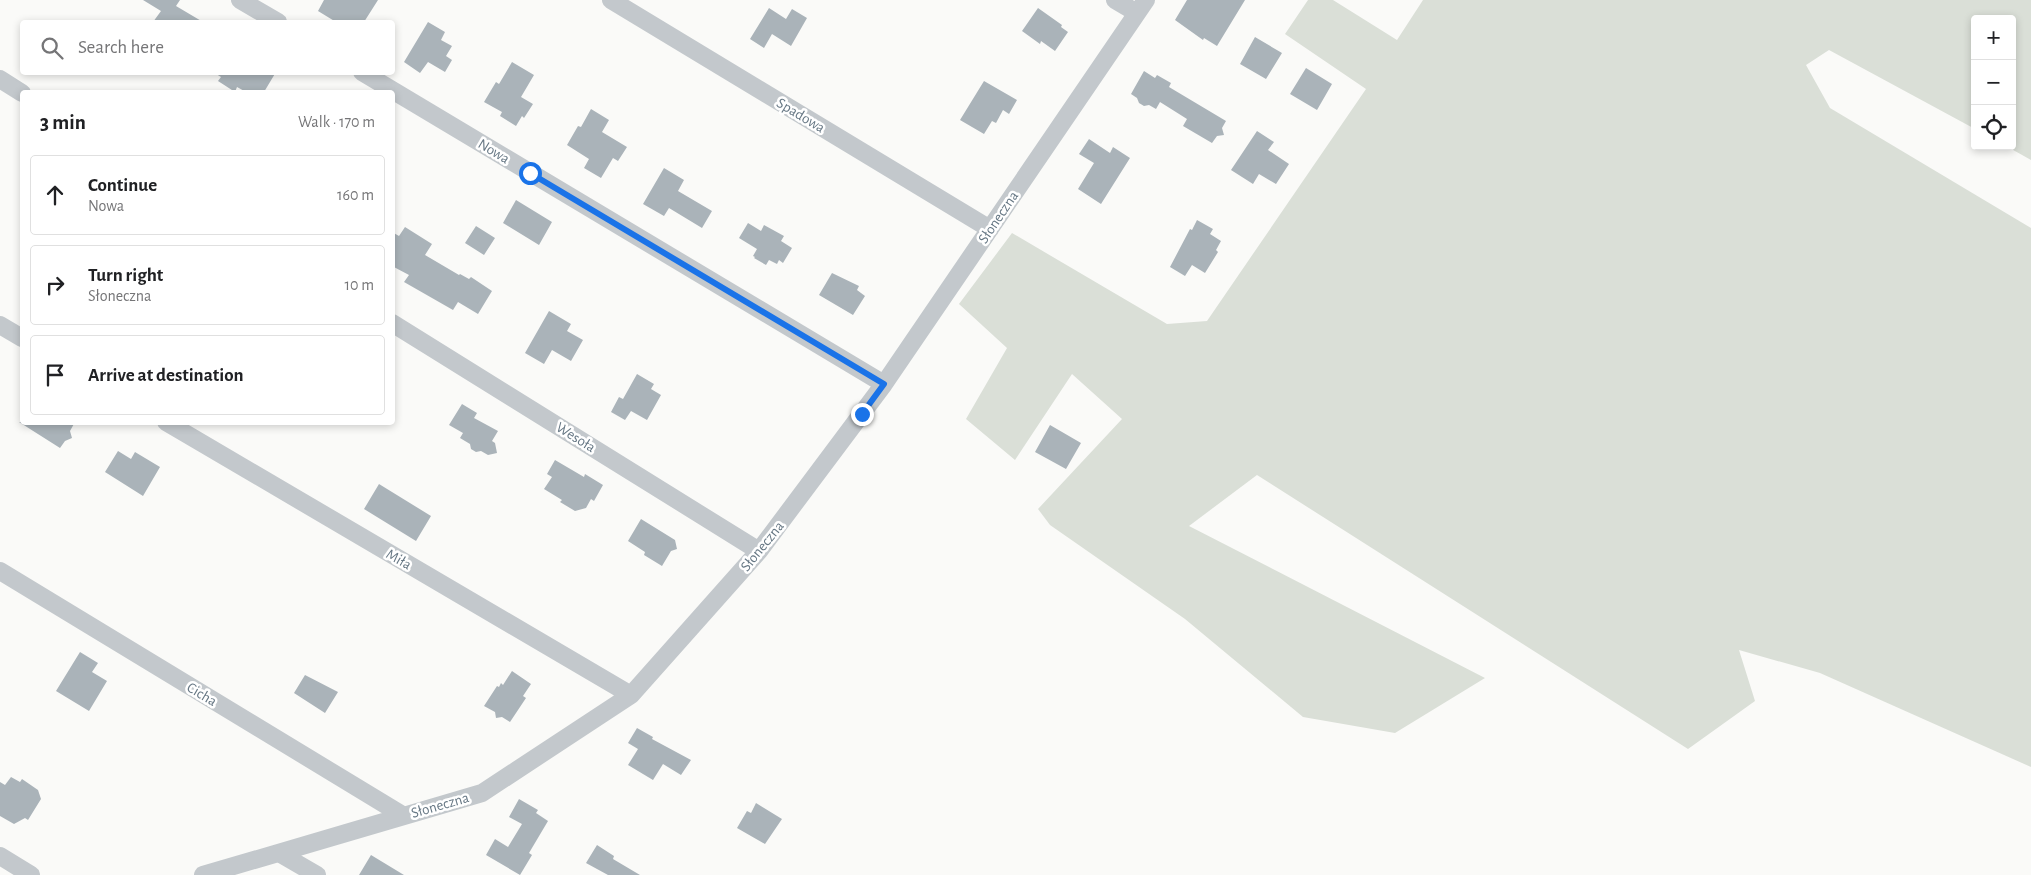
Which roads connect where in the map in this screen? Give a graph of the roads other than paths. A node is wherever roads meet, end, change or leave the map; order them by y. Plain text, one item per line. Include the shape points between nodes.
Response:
1 (240, 0) edge
2 (611, 0) edge
3 (1115, 0) edge
4 (1141, 7) edge
5 (275, 20) edge
6 (367, 75) edge
7 (0, 79) edge
8 (392, 90) edge
9 (20, 92) edge
10 (395, 92) edge
11 (990, 229) junction
12 (0, 325) edge
13 (395, 325) edge
14 (20, 337) edge
15 (884, 384) junction
16 (171, 425) edge
17 (759, 551) junction
18 (0, 571) edge
19 (631, 695) junction
20 (404, 816) junction
21 (280, 852) junction
22 (0, 856) edge
23 (31, 875) edge
24 (203, 875) edge
25 (317, 875) edge

1 - 5 street
2 - 11 street, Spadowa
3 - 4 street
4 - 11 street, Słoneczna
6 - 8 street, Nowa
7 - 9 street
10 - 15 street, Nowa
11 - 15 street, Słoneczna
12 - 14 street
13 - 17 street, Wesoła
15 - 17 street, Słoneczna
16 - 19 street, Miła
17 - 19 street, Słoneczna
18 - 20 street, Cicha
19 - 20 street, Słoneczna via 482,793
20 - 21 street, Słoneczna
21 - 24 street, Słoneczna
21 - 25 street
22 - 23 street

